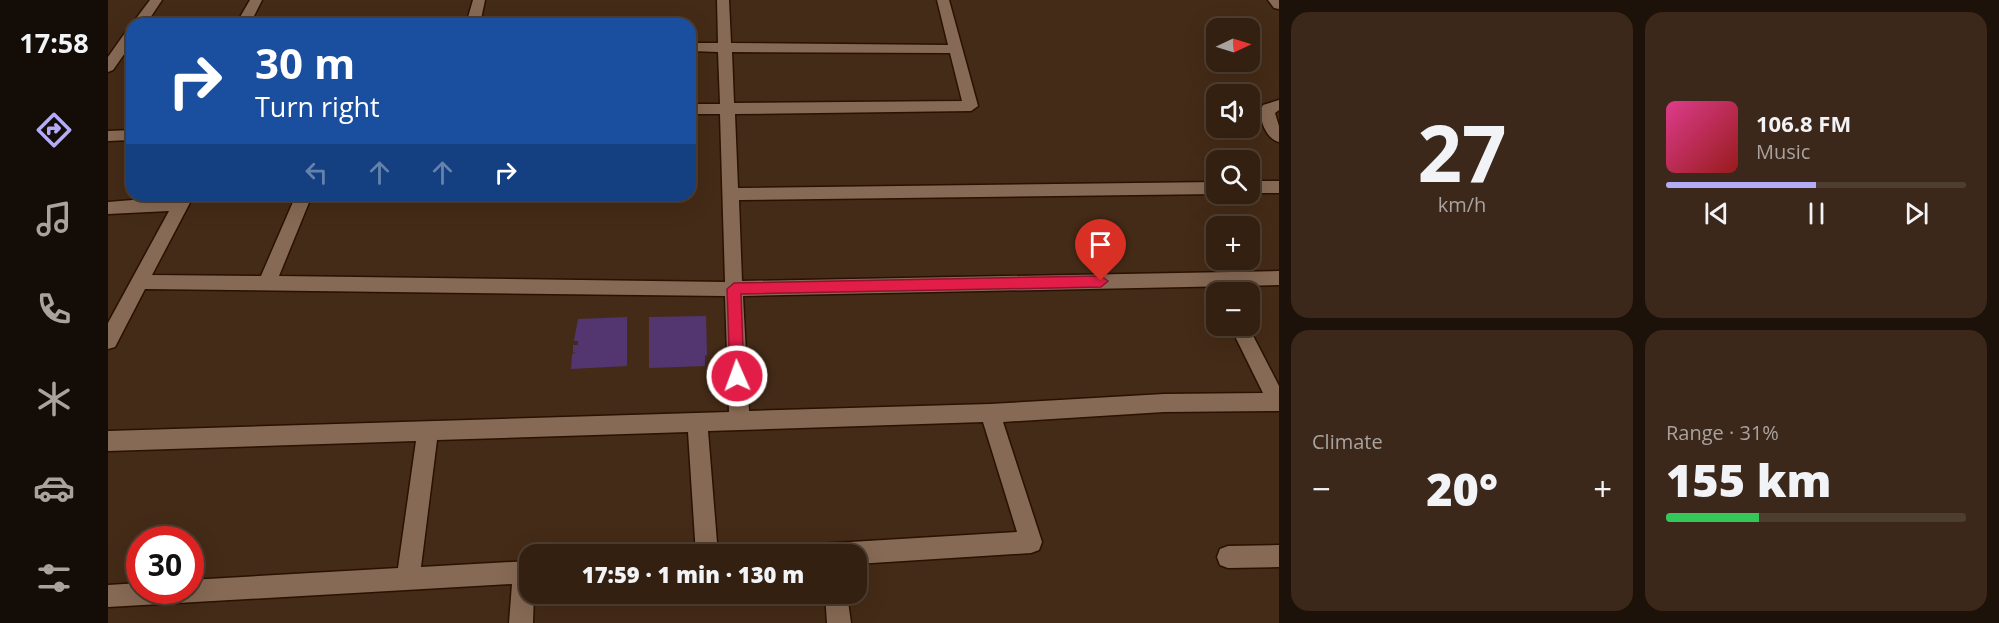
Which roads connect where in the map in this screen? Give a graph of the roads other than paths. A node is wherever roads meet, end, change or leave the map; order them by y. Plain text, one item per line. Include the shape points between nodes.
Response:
1 (156, 0) edge
2 (256, 0) edge
3 (479, 0) edge
4 (723, 0) edge
5 (943, 0) edge
6 (1274, 0) edge
7 (1279, 5) edge
8 (143, 18) edge
9 (246, 18) edge
10 (474, 18) edge
11 (126, 42) edge
12 (696, 47) edge
13 (725, 47) junction
14 (956, 49) junction
15 (108, 67) edge
16 (1279, 105) edge
17 (696, 109) edge
18 (727, 109) junction
19 (126, 135) edge
20 (108, 136) edge
21 (1279, 137) edge
22 (1260, 187) edge
23 (1279, 187) edge
24 (1206, 188) edge
25 (730, 194) junction
26 (146, 201) edge
27 (183, 201) edge
28 (301, 201) edge
29 (108, 208) edge
30 (1279, 278) edge
31 (140, 282) junction
32 (1250, 282) edge
33 (267, 283) junction
34 (1206, 286) edge
35 (734, 289) junction
36 (1244, 336) edge
37 (109, 337) edge
38 (1278, 402) edge
39 (990, 413) junction
40 (739, 420) junction
41 (697, 422) junction
42 (428, 430) junction
43 (108, 441) edge
44 (706, 544) edge
45 (867, 552) edge
46 (1279, 556) edge
47 (1228, 557) dead end
48 (519, 572) edge
49 (408, 579) junction
50 (108, 596) edge
51 (523, 604) edge
52 (837, 604) edge
53 (521, 623) edge
54 (840, 623) edge

1 - 8 street
2 - 9 street
3 - 10 street
4 - 13 street
5 - 14 street
6 - 7 street
11 - 15 street
12 - 13 street
13 - 14 street
13 - 18 street
14 - 18 street via 971,106
16 - 21 street via 1269,109 1267,115
17 - 18 street
18 - 25 street
19 - 20 street
22 - 23 street
24 - 25 street
25 - 35 street
26 - 29 street
27 - 31 street
28 - 33 street
30 - 32 street
31 - 33 street
31 - 37 street
33 - 35 street
34 - 35 street
35 - 40 street
36 - 38 street
38 - 39 street
39 - 40 street
39 - 45 street via 1031,542
40 - 41 street
41 - 42 street
41 - 44 street
42 - 43 street
42 - 49 street
46 - 47 street
48 - 49 street
49 - 50 street
51 - 53 street
52 - 54 street

